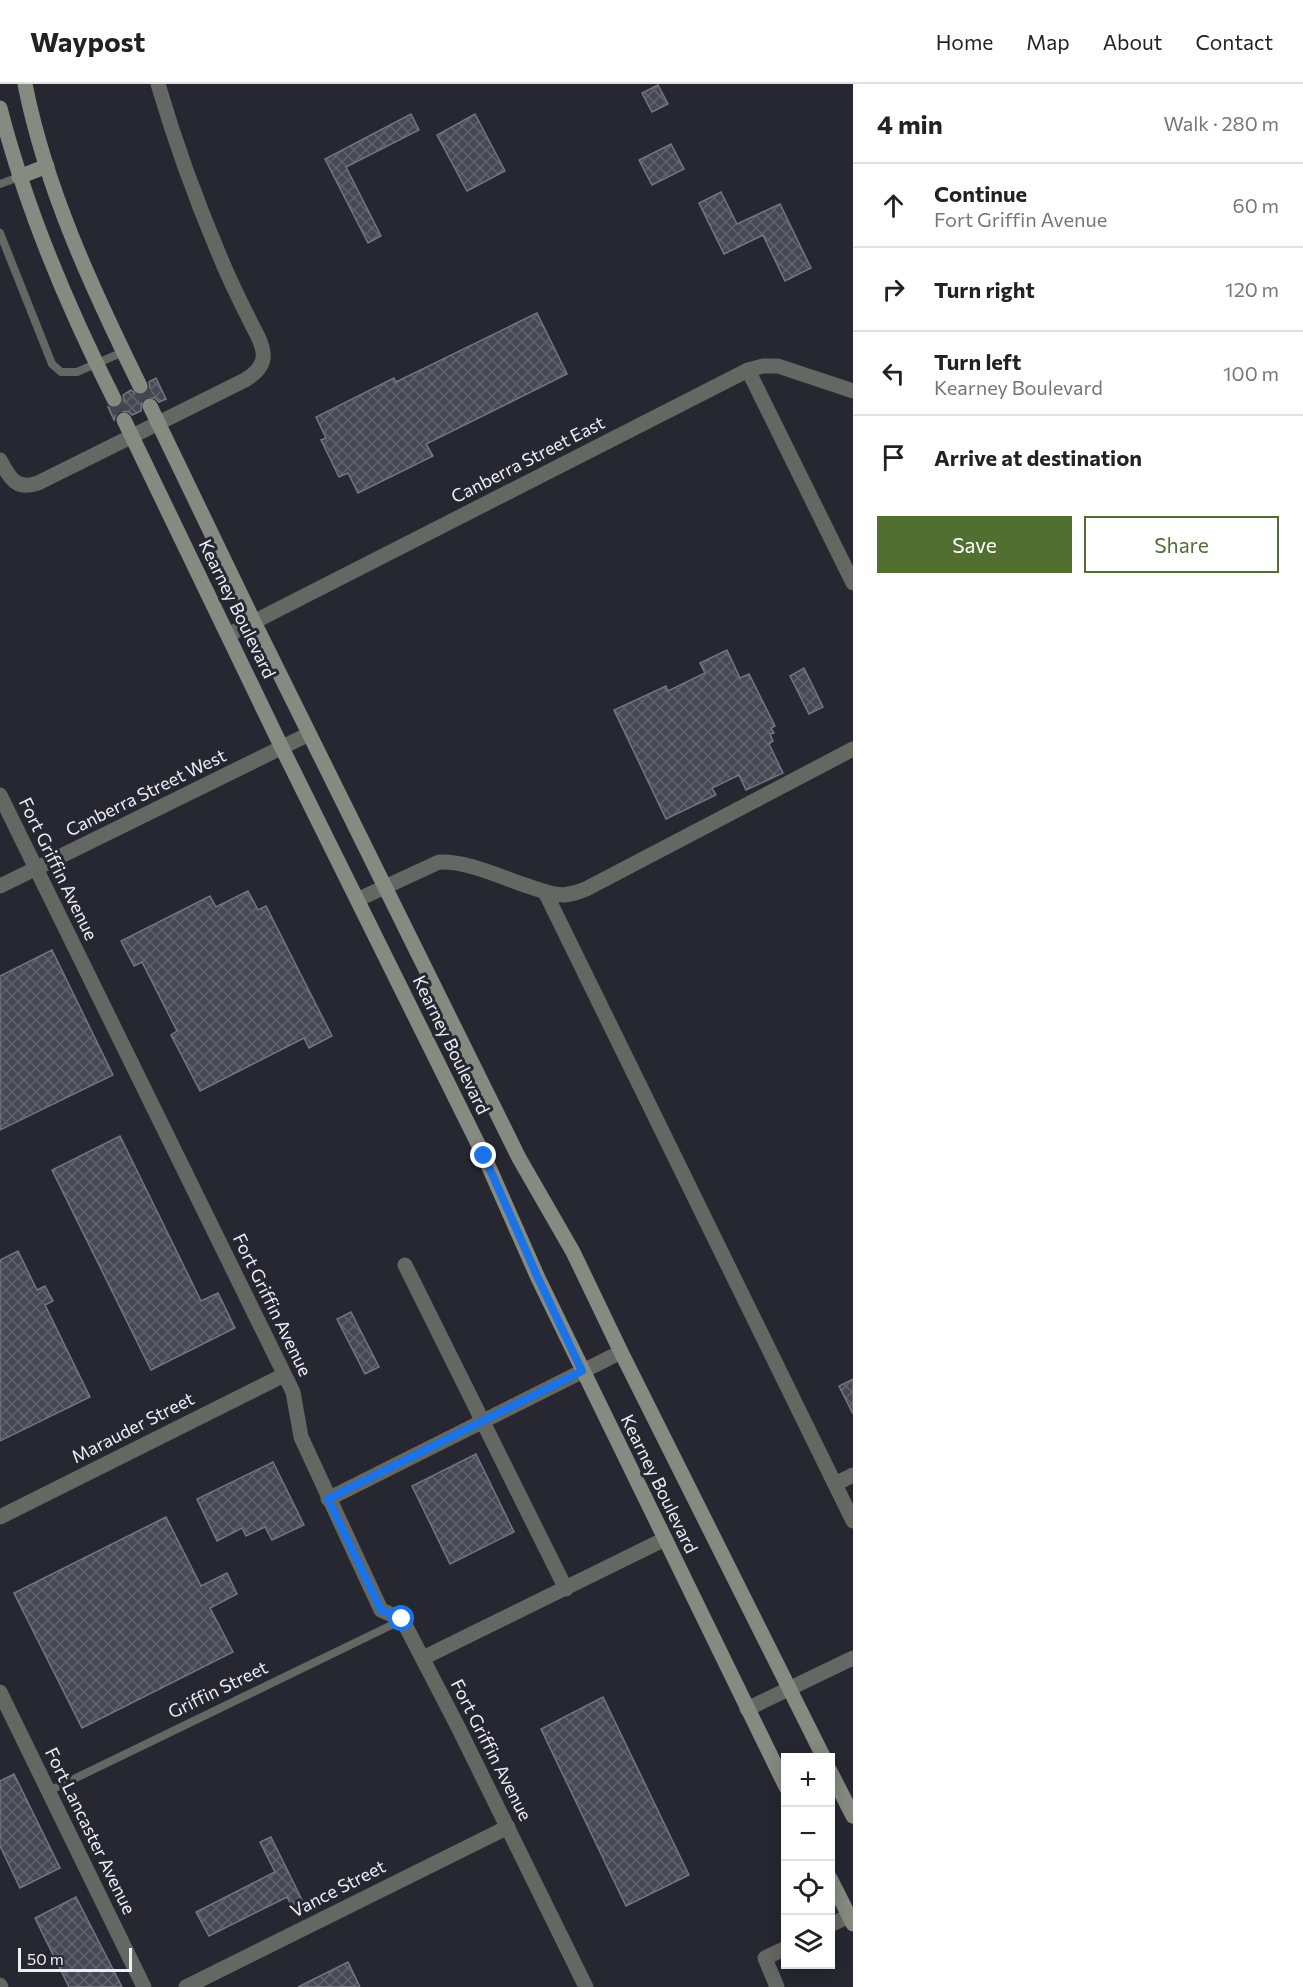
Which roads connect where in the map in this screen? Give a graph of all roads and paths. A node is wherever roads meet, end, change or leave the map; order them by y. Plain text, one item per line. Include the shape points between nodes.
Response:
1 (25, 84) edge
2 (158, 84) edge
3 (0, 108) edge
4 (48, 166) junction
5 (19, 177) junction
6 (0, 184) edge
7 (0, 233) edge
8 (123, 352) junction
9 (96, 364) junction
10 (748, 370) junction
11 (140, 386) tunnel mouth
12 (853, 391) edge
13 (114, 399) tunnel mouth
14 (150, 406) tunnel mouth
15 (124, 420) tunnel mouth
16 (158, 423) junction
17 (132, 436) junction
18 (0, 459) edge
19 (853, 583) edge
20 (254, 622) junction
21 (228, 635) junction
22 (309, 734) junction
23 (282, 748) junction
24 (853, 749) edge
25 (0, 795) edge
26 (36, 869) junction
27 (0, 886) edge
28 (385, 886) junction
29 (545, 892) junction
30 (359, 899) junction
31 (405, 1265) dead end
32 (621, 1352) junction
33 (582, 1371) junction
34 (284, 1375) junction
35 (482, 1421) junction
36 (853, 1475) edge
37 (835, 1484) junction
38 (328, 1499) junction
39 (0, 1517) edge
40 (853, 1521) edge
41 (665, 1539) junction
42 (566, 1589) junction
43 (402, 1619) junction
44 (423, 1658) junction
45 (853, 1658) edge
46 (790, 1688) junction
47 (0, 1692) edge
48 (747, 1709) junction
49 (822, 1753) edge
50 (781, 1777) edge
51 (835, 1779) edge
52 (49, 1791) junction
53 (853, 1816) edge
54 (508, 1827) junction
55 (835, 1886) edge
56 (852, 1918) edge
57 (835, 1924) edge
58 (781, 1950) edge
59 (144, 1987) edge
60 (186, 1987) edge
61 (586, 1987) edge
62 (777, 1987) edge

1 - 4 street
2 - 16 street via 199,207 262,345 264,358 251,376
3 - 5 street
4 - 5 street
4 - 8 street via 80,257
5 - 6 lane
5 - 9 street
7 - 9 lane via 52,364 61,372 77,372
8 - 9 lane
8 - 11 street
9 - 13 street
10 - 12 street, Canberra Street East via 778,366
10 - 19 street
10 - 20 street, Canberra Street East
14 - 16 street, Kearney Boulevard
15 - 17 street, Kearney Boulevard
16 - 17 street
16 - 20 street, Kearney Boulevard
17 - 18 street via 31,486 11,479
17 - 21 street, Kearney Boulevard
20 - 21 street, Canberra Street East
20 - 22 street, Kearney Boulevard
21 - 23 street, Kearney Boulevard
22 - 23 street, Canberra Street West
22 - 28 street, Kearney Boulevard
23 - 26 street, Canberra Street West
23 - 30 street, Kearney Boulevard
24 - 29 street via 586,889 561,895
25 - 26 street, Fort Griffin Avenue
26 - 27 street, Canberra Street West
26 - 34 street, Fort Griffin Avenue
28 - 29 street via 426,866 451,861
28 - 30 street
28 - 32 street, Kearney Boulevard via 519,1158 573,1252
29 - 37 street
30 - 33 street, Kearney Boulevard via 484,1156
31 - 35 street
32 - 33 street
32 - 46 street, Kearney Boulevard
33 - 35 street
33 - 41 street, Kearney Boulevard
34 - 38 street, Fort Griffin Avenue via 293,1392 301,1437
34 - 39 street, Marauder Street
35 - 38 street
35 - 42 street
36 - 37 street
37 - 40 street
38 - 43 street, Fort Griffin Avenue via 381,1610
41 - 42 street
41 - 48 street, Kearney Boulevard
42 - 44 street
43 - 44 street, Fort Griffin Avenue
43 - 52 lane, Griffin Street
44 - 54 street, Fort Griffin Avenue
45 - 46 street
46 - 48 street
46 - 49 street, Kearney Boulevard
47 - 52 street, Fort Lancaster Avenue
48 - 50 street, Kearney Boulevard
51 - 53 street
52 - 59 street, Fort Lancaster Avenue
54 - 60 street, Vance Street
54 - 61 street, Fort Griffin Avenue
55 - 56 street
56 - 57 street
58 - 62 street via 765,1958

